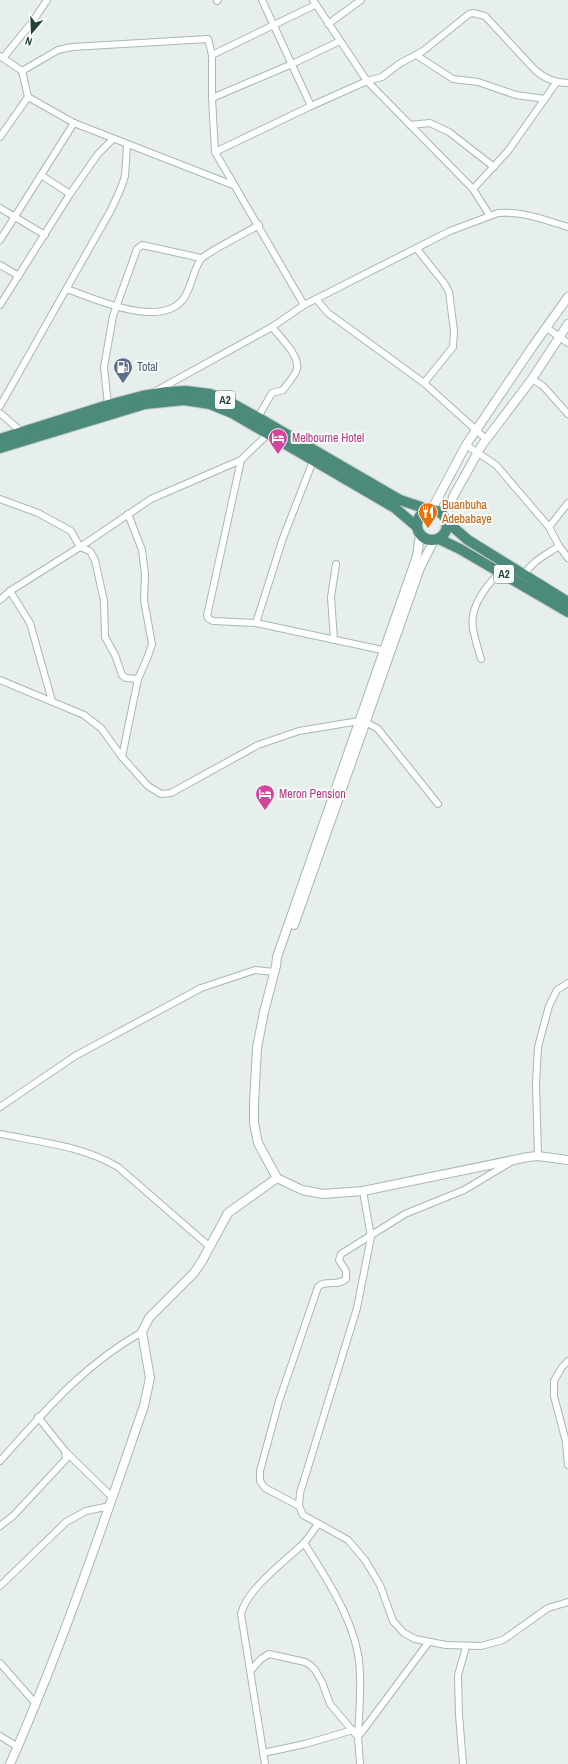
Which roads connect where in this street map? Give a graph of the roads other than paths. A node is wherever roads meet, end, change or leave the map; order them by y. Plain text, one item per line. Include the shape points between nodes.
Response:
1 (47, 0) edge
2 (262, 0) edge
3 (361, 0) edge
4 (314, 2) edge
5 (328, 24) junction
6 (274, 25) junction
7 (340, 41) junction
8 (212, 55) junction
9 (416, 55) junction
10 (1, 57) edge
11 (292, 64) junction
12 (22, 71) junction
13 (367, 81) junction
14 (556, 83) junction
15 (568, 83) edge
16 (28, 97) junction
17 (212, 98) junction
18 (545, 99) junction
19 (311, 106) junction
20 (74, 123) junction
21 (410, 125) junction
22 (0, 137) edge
23 (113, 139) junction
24 (127, 145) junction
25 (215, 152) junction
26 (494, 167) junction
27 (41, 175) junction
28 (233, 185) junction
29 (473, 189) junction
30 (70, 194) junction
31 (0, 208) edge
32 (490, 216) junction
33 (15, 217) junction
34 (259, 225) junction
35 (568, 227) edge
36 (45, 235) junction
37 (0, 240) edge
38 (417, 249) junction
39 (201, 258) junction
40 (0, 265) edge
41 (18, 276) junction
42 (67, 289) junction
43 (568, 297) edge
44 (316, 299) junction
45 (304, 304) junction
46 (0, 305) edge
47 (117, 307) junction
48 (568, 324) edge
49 (272, 327) junction
50 (547, 328) junction
51 (560, 338) junction
52 (568, 343) edge
53 (532, 378) junction
54 (424, 383) junction
55 (150, 394) junction
56 (108, 404) junction
57 (145, 404) junction
58 (0, 406) edge
59 (0, 413) edge
60 (568, 414) edge
61 (258, 417) junction
62 (271, 430) junction
63 (476, 430) junction
64 (22, 432) junction
65 (31, 438) junction
66 (486, 439) junction
67 (466, 445) junction
68 (1, 446) edge
69 (479, 452) junction
70 (241, 460) junction
71 (313, 461) junction
72 (0, 498) edge
73 (568, 503) edge
74 (431, 510) junction
75 (128, 514) junction
76 (446, 519) junction
77 (549, 527) junction
78 (418, 530) junction
79 (436, 540) junction
80 (559, 546) junction
81 (80, 547) junction
82 (568, 558) edge
83 (336, 564) dead end
84 (500, 572) junction
85 (524, 575) junction
86 (10, 591) junction
87 (0, 600) edge
88 (568, 602) edge
89 (568, 612) edge
90 (256, 623) junction
91 (334, 640) junction
92 (387, 651) junction
93 (481, 659) dead end
94 (138, 679) junction
95 (0, 680) edge
96 (52, 701) junction
97 (363, 721) junction
98 (122, 757) junction
99 (438, 804) dead end
100 (275, 969) junction
101 (568, 983) edge
102 (0, 1107) edge
103 (0, 1134) edge
104 (538, 1156) junction
105 (516, 1159) junction
106 (568, 1160) edge
107 (277, 1178) junction
108 (363, 1191) junction
109 (371, 1237) junction
110 (210, 1247) junction
111 (142, 1332) junction
112 (568, 1360) edge
113 (38, 1416) junction
114 (567, 1442) edge
115 (65, 1451) junction
116 (0, 1461) edge
117 (568, 1465) edge
118 (112, 1497) junction
119 (110, 1506) junction
120 (299, 1506) junction
121 (318, 1524) junction
122 (0, 1526) edge
123 (304, 1543) junction
124 (0, 1586) edge
125 (568, 1602) edge
126 (428, 1642) junction
127 (466, 1646) junction
128 (0, 1663) edge
129 (251, 1670) junction
130 (36, 1704) junction
131 (353, 1730) junction
132 (0, 1736) edge
133 (358, 1737) junction
134 (18, 1747) junction
135 (263, 1753) junction
136 (10, 1764) edge
137 (265, 1764) edge
138 (360, 1764) edge
139 (463, 1764) edge

1 - 10 street via 33,21
2 - 6 street
3 - 5 street
4 - 5 street
4 - 6 street
5 - 7 street
6 - 8 street
6 - 11 street
7 - 11 street
7 - 13 street
8 - 12 street via 210,40 206,38 110,46 85,45 58,50
8 - 17 street
9 - 13 street via 382,77
9 - 14 street via 469,14 479,13 485,16 535,70
9 - 18 street via 454,79 484,83 516,95
10 - 12 street
11 - 17 street
11 - 19 street
12 - 16 street
13 - 19 street
13 - 21 street
14 - 15 street
14 - 18 street
16 - 20 street
16 - 22 street
17 - 25 street
18 - 26 street
19 - 25 street
20 - 23 street
20 - 27 street
21 - 26 street via 430,123 449,132
21 - 29 street
23 - 24 street
23 - 30 street via 98,154
24 - 28 street
24 - 42 street via 125,176 121,188
25 - 28 street
26 - 29 street
27 - 30 street
27 - 33 street
28 - 34 street
29 - 32 street
30 - 36 street
31 - 33 street
32 - 35 street via 522,214
32 - 38 street via 450,231
33 - 36 street
33 - 37 street
34 - 39 street
34 - 45 street
36 - 41 street
38 - 44 street
38 - 54 street via 449,292 454,331 453,347
39 - 47 street via 183,298 175,306 137,312
39 - 47 street via 138,246
40 - 41 street
41 - 46 street
42 - 47 street
42 - 58 street
43 - 50 street
44 - 45 street
44 - 54 street via 328,313
45 - 49 street
47 - 56 street via 113,316 104,367
48 - 51 street
49 - 55 street
49 - 61 street via 294,356 297,370 283,390 272,393
50 - 51 street
50 - 63 street
51 - 52 street
51 - 53 street
53 - 60 street via 543,386
53 - 66 street
54 - 63 street
55 - 56 highway, A2
55 - 57 street
55 - 61 highway, A2 via 210,394
56 - 64 highway, A2
57 - 62 highway, A2 via 184,400 210,404
57 - 65 highway, A2
59 - 64 street
61 - 62 highway, A2
62 - 70 street
62 - 71 highway, A2
62 - 74 highway, A2 via 400,500
63 - 66 street
63 - 67 street
64 - 65 street
64 - 68 highway, A2
65 - 68 highway, A2
66 - 69 street
67 - 69 street
67 - 74 street
69 - 76 street via 454,495
69 - 77 street via 496,465
70 - 75 street via 150,499
70 - 90 street via 207,616 213,621
71 - 78 highway, A2 via 395,508
71 - 90 street via 283,538
72 - 81 street via 38,513 71,532
73 - 77 street
74 - 76 highway, A2 via 437,510
74 - 78 highway via 422,512 419,516
75 - 81 street
75 - 94 street via 142,550 145,574 144,600 152,644
76 - 79 highway via 446,532
76 - 85 highway, A2 via 468,540
77 - 80 street
78 - 79 highway, A2 via 429,540
78 - 92 street via 417,556
79 - 84 highway, A2 via 460,548
79 - 92 street via 420,568
80 - 82 street
80 - 85 street via 535,562
81 - 86 street
81 - 94 street via 90,551 95,560 104,601 107,642 122,675
83 - 91 street via 330,597
84 - 89 highway, A2
84 - 93 street via 488,583 474,610 472,627
85 - 88 highway, A2
86 - 87 street
86 - 96 street via 30,623
90 - 91 street
91 - 92 street
92 - 97 street
94 - 98 street
95 - 96 street
96 - 98 street via 84,715 102,728
97 - 98 street via 299,731 258,745 171,793 161,794 148,786
97 - 99 street via 378,729
97 - 100 street via 277,957
100 - 102 street via 255,970 201,988 75,1056
100 - 107 street via 257,1048 254,1123 258,1143
101 - 104 street via 557,990 549,1006 538,1047
103 - 110 street via 85,1152 105,1159 118,1167
104 - 105 street
104 - 106 street
105 - 108 street
105 - 109 street via 464,1190 406,1214
107 - 108 street via 302,1190 324,1194
107 - 110 street via 228,1213
108 - 109 street
109 - 120 street via 358,1308 300,1493
109 - 120 street via 339,1256 347,1276 343,1282 325,1283 318,1287 279,1401 260,1471 260,1481 265,1488
110 - 111 street via 194,1273 149,1318
111 - 113 street via 116,1347 65,1389
111 - 118 street via 150,1378 144,1406
112 - 114 street via 554,1381 554,1396
113 - 115 street
113 - 116 street
114 - 117 street
115 - 118 street
115 - 122 street via 66,1459 13,1516
118 - 119 street
119 - 124 street via 86,1512 66,1522
119 - 130 street
120 - 121 street via 303,1515
121 - 123 street
121 - 126 street via 348,1540 365,1560 380,1586 393,1621 415,1639
123 - 129 street via 276,1568 243,1605 241,1614
123 - 133 street via 352,1631 359,1661
125 - 127 street via 548,1608 503,1640 480,1646
126 - 127 street
126 - 133 street
127 - 139 street via 458,1675
128 - 130 street
129 - 131 street via 269,1654 305,1662 315,1670 330,1704
129 - 135 street
130 - 134 street
131 - 133 street
131 - 135 street
132 - 134 street
133 - 138 street
134 - 136 street
135 - 137 street

